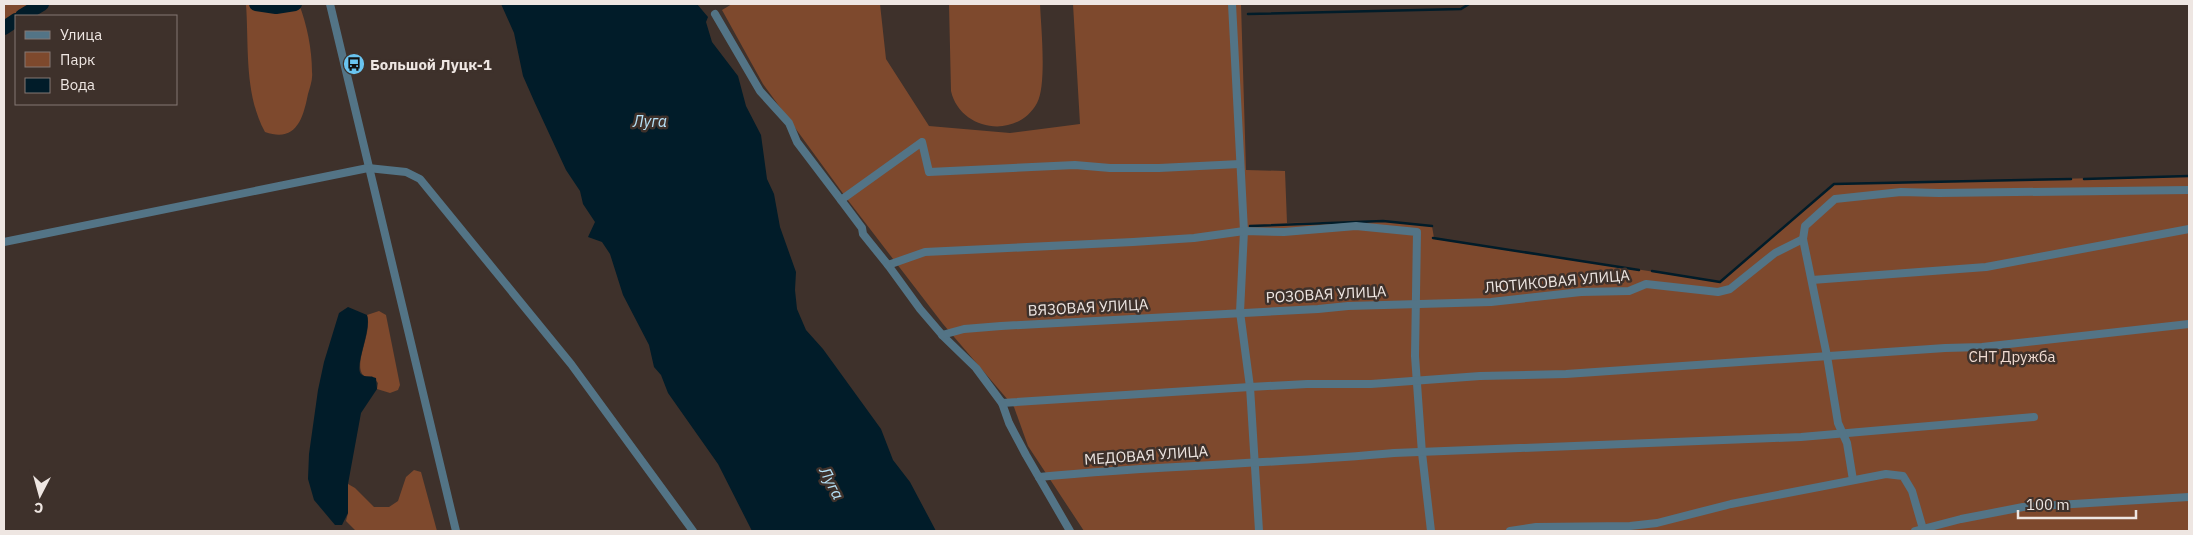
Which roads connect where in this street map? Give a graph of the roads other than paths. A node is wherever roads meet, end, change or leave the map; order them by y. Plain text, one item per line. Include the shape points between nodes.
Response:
1 (330, 4) edge
2 (1232, 4) edge
3 (715, 14) dead end
4 (1240, 164) junction
5 (368, 168) junction
6 (2189, 190) edge
7 (841, 200) junction
8 (2189, 229) edge
9 (1244, 231) junction
10 (1803, 239) junction
11 (4, 242) edge
12 (888, 264) junction
13 (1812, 280) junction
14 (1416, 304) junction
15 (1239, 312) junction
16 (2189, 324) edge
17 (942, 335) junction
18 (1827, 356) junction
19 (1416, 381) junction
20 (1250, 387) junction
21 (1002, 403) junction
22 (2034, 417) dead end
23 (1842, 432) junction
24 (1422, 453) junction
25 (1255, 462) junction
26 (1039, 477) junction
27 (1853, 480) junction
28 (2189, 498) edge
29 (1923, 529) junction
30 (456, 531) edge
31 (693, 531) edge
32 (1070, 531) edge
33 (1259, 531) edge
34 (1431, 531) edge
35 (1510, 531) edge
36 (1915, 531) edge

1 - 5 street
2 - 4 street
3 - 7 street via 760,92 789,123 797,142
4 - 7 street via 1159,168 1075,165 929,172 922,142
4 - 9 street
5 - 11 street
5 - 30 street
5 - 31 street via 406,172 420,179 571,364
6 - 10 street via 1901,192 1835,199 1805,226
7 - 12 street
8 - 13 street via 1986,266
9 - 12 street via 1194,238 926,252
9 - 14 street via 1284,232 1356,226 1417,232
9 - 15 street
10 - 13 street
10 - 14 street, ЛЮТИКОВАЯ УЛИЦА via 1775,253 1730,289 1718,292 1646,284 1629,291 1581,292 1491,302
12 - 17 street
13 - 18 street
14 - 15 street, РОЗОВАЯ УЛИЦА
14 - 19 street
15 - 17 street, ВЯЗОВАЯ УЛИЦА via 1001,326 964,329
15 - 20 street
16 - 18 street via 1982,347
17 - 21 street via 976,368
18 - 19 street
18 - 23 street
19 - 20 street
19 - 24 street
20 - 21 street
20 - 25 street
21 - 26 street via 1009,423
22 - 23 street, МЕДОВАЯ УЛИЦА
23 - 24 street, МЕДОВАЯ УЛИЦА via 1801,437
23 - 27 street
24 - 25 street, МЕДОВАЯ УЛИЦА
24 - 34 street
25 - 26 street, МЕДОВАЯ УЛИЦА
25 - 33 street
26 - 32 street
27 - 29 street via 1886,474 1903,476 1912,491
27 - 35 street via 1731,504 1657,523 1536,527
28 - 29 street via 2023,507
29 - 36 street

